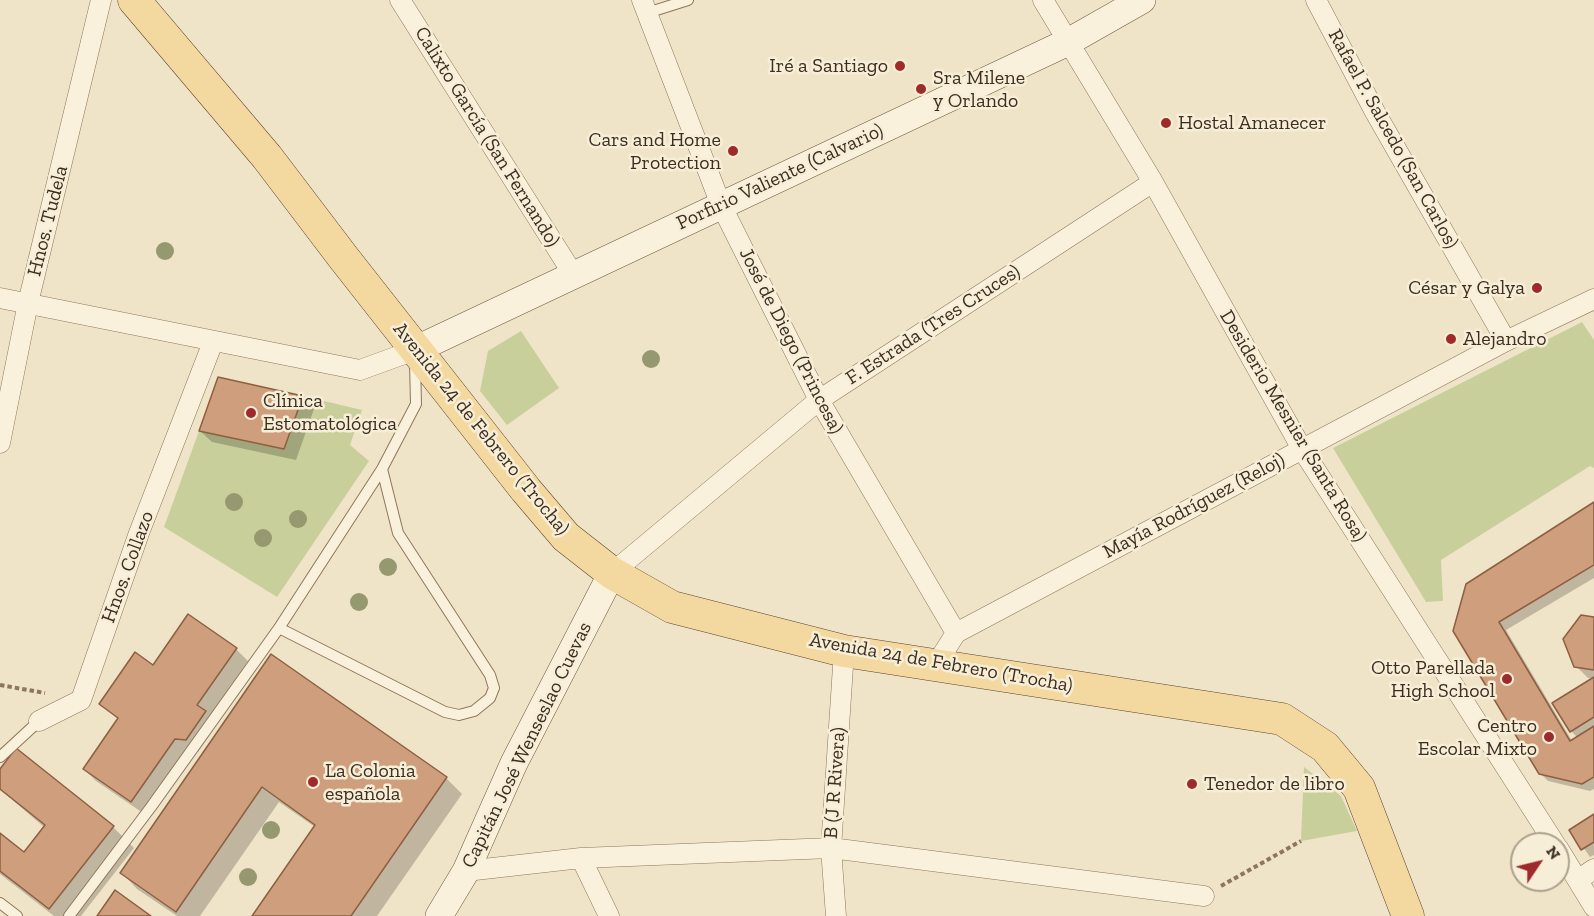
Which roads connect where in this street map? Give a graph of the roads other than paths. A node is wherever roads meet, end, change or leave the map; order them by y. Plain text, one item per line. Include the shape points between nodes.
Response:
1 (101, 0) edge
2 (134, 0) edge
3 (400, 0) edge
4 (688, 0) edge
5 (1043, 0) edge
6 (1142, 0) edge
7 (1316, 0) edge
8 (645, 6) edge
9 (1068, 42) junction
10 (1153, 182) junction
11 (721, 205) junction
12 (573, 274) junction
13 (0, 298) edge
14 (1594, 299) edge
15 (28, 303) junction
16 (1506, 341) junction
17 (213, 342) junction
18 (415, 350) junction
19 (819, 400) junction
20 (0, 443) edge
21 (1302, 449) junction
22 (382, 469) junction
23 (612, 573) junction
24 (279, 628) junction
25 (956, 633) junction
26 (844, 651) junction
27 (937, 663) junction
28 (39, 721) joint
29 (0, 757) edge
30 (1547, 832) edge
31 (831, 848) junction
32 (581, 858) junction
33 (1570, 859) edge
34 (466, 871) junction
35 (1586, 874) edge
36 (1204, 896) road end
37 (0, 903) edge
38 (1594, 907) edge
39 (17, 916) edge
40 (69, 916) edge
41 (439, 916) edge
42 (609, 916) edge
43 (836, 916) edge
44 (1408, 916) edge

1 - 15 street, Hnos. Tudela
2 - 18 main road, Avenida 24 de Febrero (Trocha) via 267,157
3 - 12 street, Calixto García (San Fernando)
4 - 8 lane
5 - 9 street, Desiderio Mesnier (Santa Rosa)
6 - 9 street, Porfirio Valiente (Calvario)
7 - 16 street, Rafael P. Salcedo (San Carlos)
8 - 11 street, José de Diego (Princesa)
9 - 10 street, Desiderio Mesnier (Santa Rosa)
9 - 11 street, Porfirio Valiente (Calvario)
10 - 19 street, F. Estrada (Tres Cruces)
10 - 21 street, Desiderio Mesnier (Santa Rosa)
11 - 12 street, Porfirio Valiente (Calvario)
11 - 19 street, José de Diego (Princesa)
12 - 18 street, Porfirio Valiente (Calvario)
13 - 15 street
14 - 16 street, Mayía Rodríguez (Reloj)
15 - 17 street
15 - 20 street, Hnos. Tudela
16 - 21 street, Mayía Rodríguez (Reloj)
17 - 18 street via 360,370
17 - 28 street, Hnos. Collazo via 81,700
18 - 22 lane via 416,404
18 - 23 main road, Avenida 24 de Febrero (Trocha) via 566,537
19 - 23 street, F. Estrada (Tres Cruces)
19 - 25 street, José de Diego (Princesa)
21 - 25 street, Mayía Rodríguez (Reloj)
21 - 30 street, Desiderio Mesnier (Santa Rosa)
22 - 24 lane
22 - 24 lane via 398,533 490,675 494,688 490,698 474,711 459,715 446,712
23 - 26 main road, Avenida 24 de Febrero (Trocha) via 672,607
23 - 34 street, Capitán José Wenseslao Cuevas via 514,764
24 - 40 lane
25 - 27 street
26 - 27 main road, Avenida 24 de Febrero (Trocha)
26 - 31 street, B (J R Rivera)
27 - 44 main road, Avenida 24 de Febrero (Trocha) via 1282,720 1325,747 1359,788
28 - 29 lane
31 - 32 street
31 - 36 street
31 - 43 street, B (J R Rivera)
32 - 34 street
32 - 42 street
33 - 35 street
34 - 41 street, Capitán José Wenseslao Cuevas
35 - 38 street
37 - 39 lane

